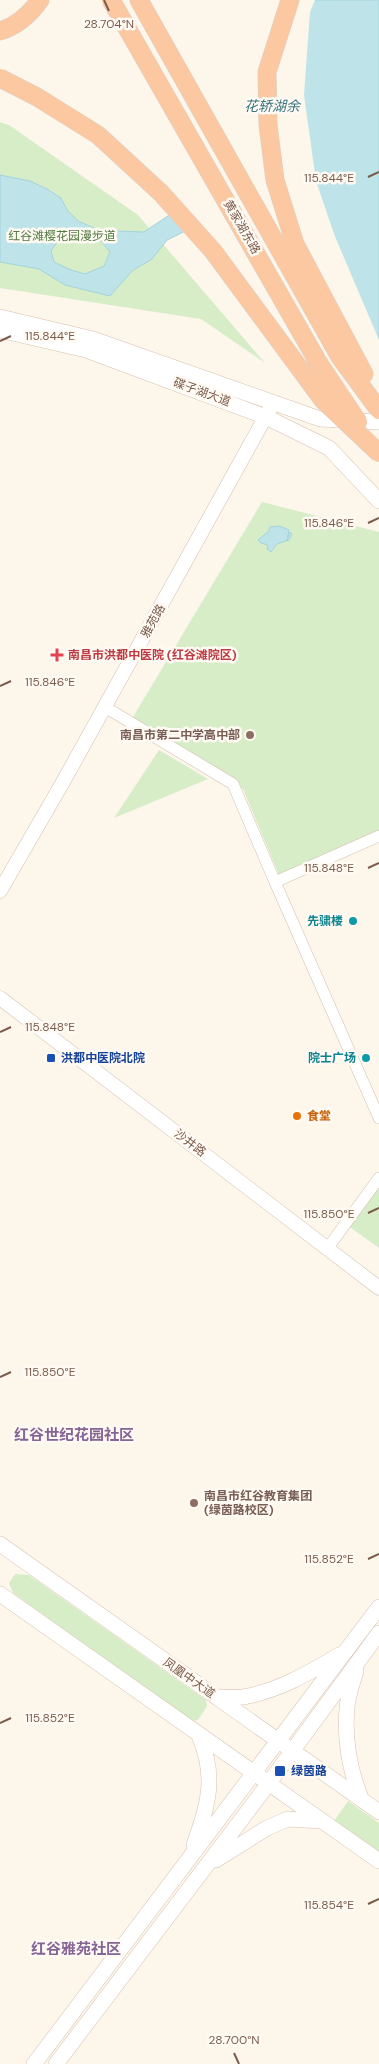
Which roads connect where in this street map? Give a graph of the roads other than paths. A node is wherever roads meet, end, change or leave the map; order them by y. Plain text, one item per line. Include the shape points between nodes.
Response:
1 (40, 0) edge
2 (111, 0) edge
3 (139, 0) edge
4 (277, 0) edge
5 (290, 0) edge
6 (0, 32) edge
7 (267, 72) junction
8 (0, 78) edge
9 (0, 317) edge
10 (0, 330) edge
11 (379, 401) edge
12 (274, 402) junction
13 (379, 410) edge
14 (266, 417) junction
15 (379, 422) edge
16 (379, 449) edge
17 (379, 453) edge
18 (379, 501) edge
19 (105, 707) junction
20 (379, 836) edge
21 (275, 882) junction
22 (0, 891) edge
23 (0, 998) edge
24 (379, 1118) edge
25 (379, 1178) edge
26 (327, 1249) junction
27 (379, 1288) edge
28 (0, 1544) edge
29 (0, 1594) edge
30 (379, 1608) edge
31 (379, 1633) edge
32 (347, 1650) junction
33 (358, 1663) junction
34 (216, 1698) junction
35 (199, 1735) junction
36 (278, 1741) junction
37 (292, 1751) junction
38 (254, 1774) junction
39 (268, 1784) junction
40 (363, 1801) junction
41 (379, 1812) edge
42 (322, 1821) junction
43 (190, 1857) junction
44 (379, 1862) edge
45 (204, 1868) junction
46 (66, 2021) junction
47 (25, 2064) edge
48 (34, 2064) edge
49 (56, 2064) edge

1 - 6 highway via 31,14
2 - 16 highway, 黄家湖东路, bridge via 318,362
3 - 13 highway, 黄家湖东路 via 340,357
4 - 7 highway
5 - 7 highway
7 - 11 highway via 268,125 275,180 295,244
8 - 17 highway, bridge via 98,135 161,193 213,251 323,400
9 - 12 main road, 碟子湖大道 via 94,339
10 - 14 main road, 碟子湖大道 via 86,350
12 - 14 street, 雅苑路
12 - 15 main road, 碟子湖大道 via 320,419
14 - 18 main road, 碟子湖大道 via 329,448
14 - 19 street, 雅苑路
19 - 21 street via 233,784
19 - 22 street, 雅苑路
20 - 21 street
21 - 24 street
23 - 26 street, 沙井路
25 - 26 street
26 - 27 street, 沙井路
28 - 34 main road, 凤凰中大道
29 - 35 main road
30 - 32 main road
31 - 33 main road
32 - 34 main road via 279,1687 242,1697
32 - 36 main road
33 - 37 main road
33 - 40 main road via 346,1707 354,1783
34 - 36 main road, 凤凰中大道
35 - 38 main road
35 - 43 main road via 206,1757 210,1795
36 - 37 main road, 凤凰中大道
36 - 38 main road
37 - 39 main road
37 - 40 main road, 凤凰中大道
38 - 39 main road
38 - 43 main road
39 - 42 main road
39 - 45 main road
40 - 41 main road, 凤凰中大道
42 - 44 main road
42 - 45 main road via 288,1820 278,1823
43 - 46 main road
45 - 49 main road
46 - 47 main road via 53,2029
46 - 48 main road

